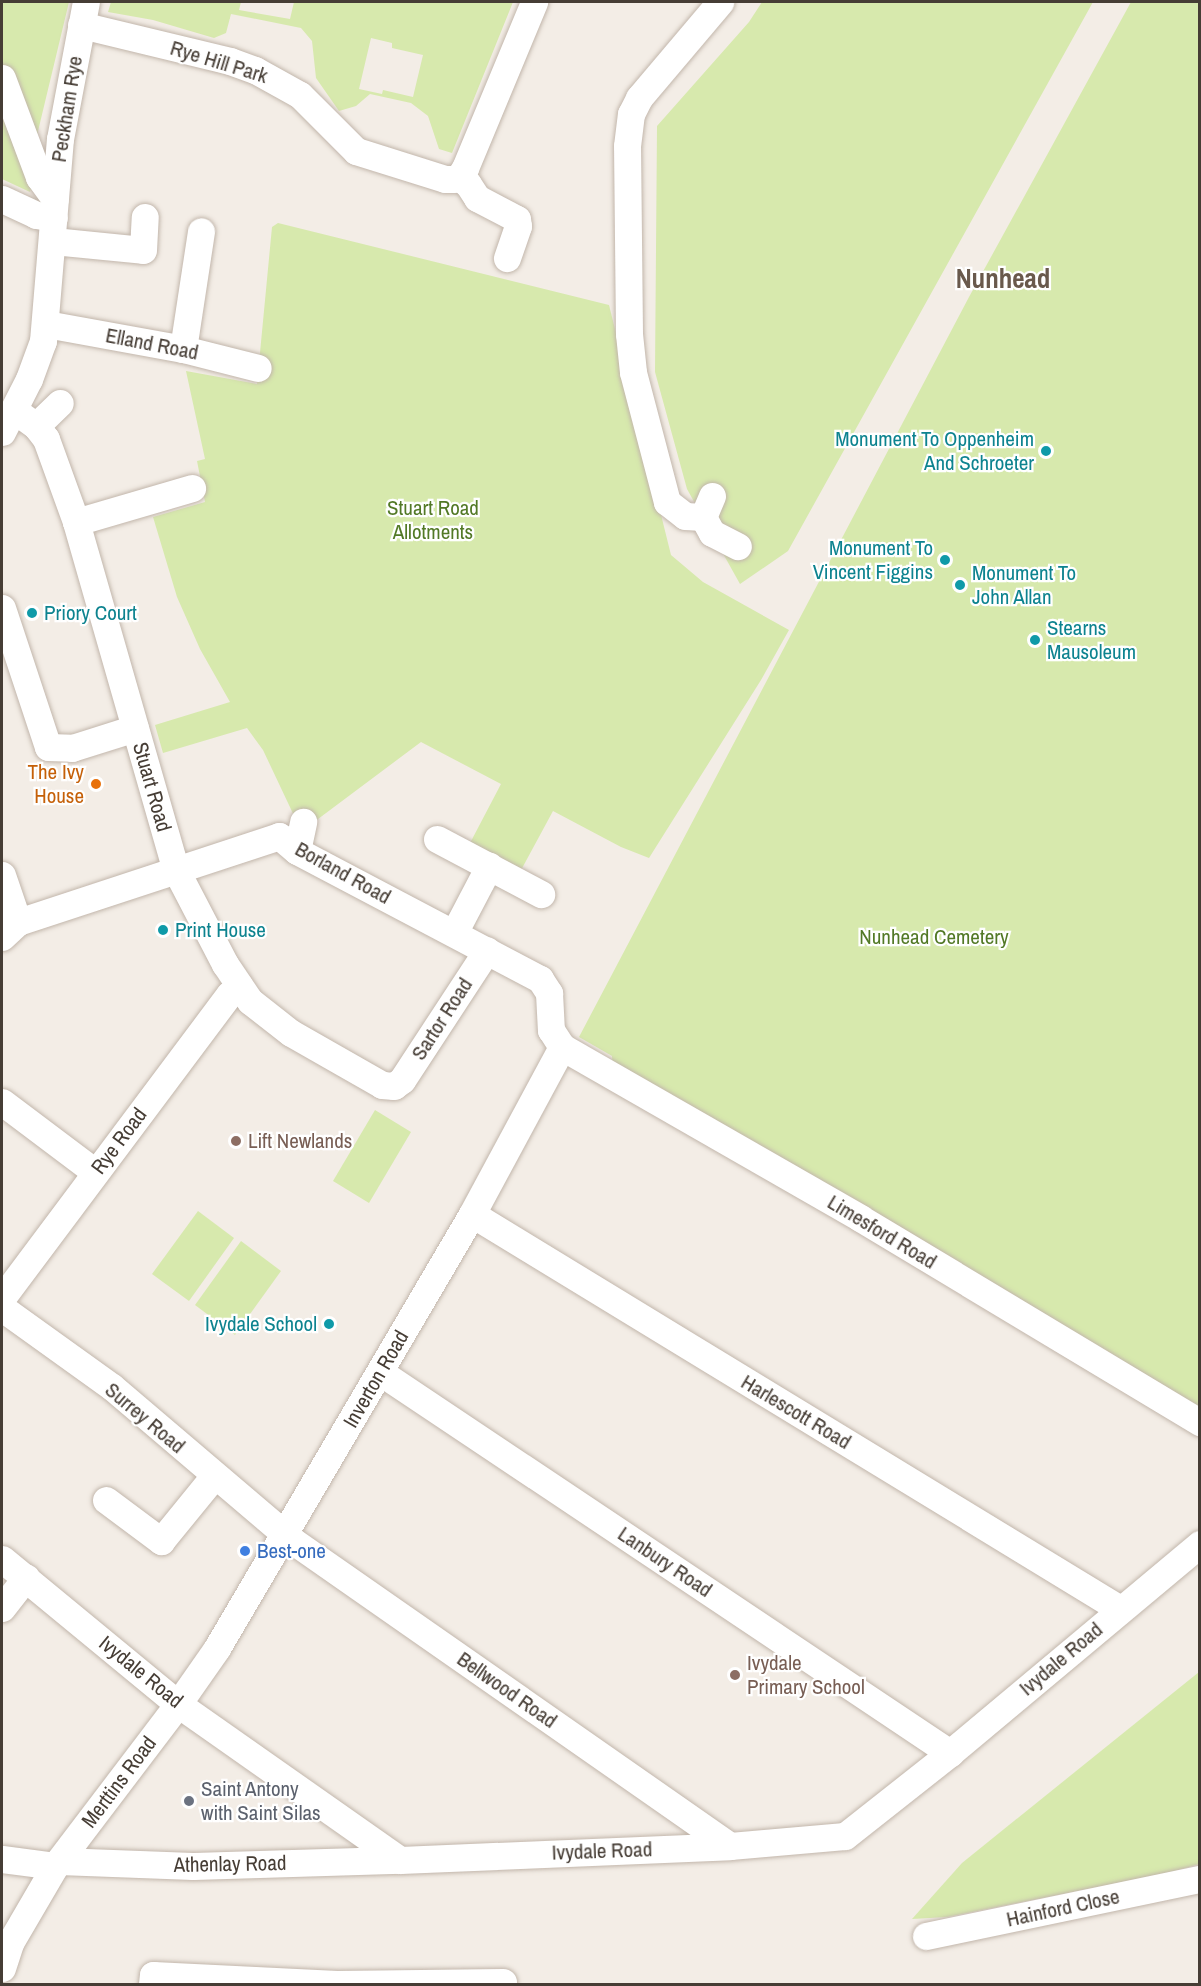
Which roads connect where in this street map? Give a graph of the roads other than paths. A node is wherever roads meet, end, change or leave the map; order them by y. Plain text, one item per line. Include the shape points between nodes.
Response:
1 (534, 2) edge
2 (720, 2) edge
3 (83, 13) edge
4 (2, 78) edge
5 (459, 177) junction
6 (2, 199) edge
7 (145, 217) dead end
8 (54, 219) junction
9 (201, 231) dead end
10 (507, 258) dead end
11 (46, 324) junction
12 (183, 349) junction
13 (258, 368) dead end
14 (60, 403) dead end
15 (8, 421) edge
16 (36, 426) junction
17 (192, 488) dead end
18 (76, 522) junction
19 (738, 546) dead end
20 (2, 608) edge
21 (135, 728) junction
22 (303, 822) dead end
23 (437, 838) dead end
24 (297, 851) junction
25 (489, 866) junction
26 (176, 870) junction
27 (2, 875) edge
28 (541, 894) dead end
29 (10, 929) edge
30 (454, 933) junction
31 (487, 950) junction
32 (239, 985) junction
33 (562, 1047) junction
34 (394, 1086) joint
35 (2, 1102) edge
36 (95, 1172) junction
37 (472, 1214) junction
38 (2, 1298) edge
39 (2, 1308) edge
40 (380, 1372) junction
41 (1200, 1422) edge
42 (214, 1476) junction
43 (106, 1500) dead end
44 (284, 1534) junction
45 (1200, 1544) edge
46 (2, 1559) edge
47 (26, 1577) junction
48 (2, 1608) edge
49 (1120, 1609) junction
50 (178, 1704) junction
51 (950, 1753) junction
52 (730, 1846) junction
53 (2, 1860) edge
54 (400, 1860) junction
55 (57, 1863) junction
56 (1200, 1879) edge
57 (926, 1936) dead end
58 (2, 1968) edge
59 (503, 1982) dead end
60 (152, 1984) edge

1 - 5 street
2 - 19 street via 639,99 631,114 627,146 628,334 633,372 667,502 685,516 708,506 712,533
3 - 5 street, Rye Hill Park via 255,70 300,95 356,151 445,179
3 - 8 street, Peckham Rye via 60,139
4 - 8 street
5 - 10 street via 477,198 517,219
6 - 8 street
7 - 8 street via 143,250
8 - 11 street, Peckham Rye
9 - 12 street
11 - 12 street, Elland Road
11 - 15 street, Peckham Rye via 35,367
12 - 13 street, Elland Road
14 - 16 street
15 - 16 street, Stuart Road
16 - 18 street, Stuart Road via 46,439
17 - 18 street
18 - 21 street, Stuart Road
20 - 21 street via 48,747 72,748
21 - 26 street, Stuart Road
22 - 24 street
23 - 25 street
24 - 26 street, Borland Road via 279,836
24 - 30 street, Borland Road
25 - 28 street
25 - 30 street
26 - 29 street, Borland Road
26 - 32 street, Stuart Road via 207,933
27 - 29 street
30 - 31 street, Borland Road
31 - 33 street, Borland Road via 546,985 551,1030
31 - 34 street, Sartor Road via 402,1080
32 - 34 street, Stuart Road via 267,1017 291,1033 382,1085
32 - 36 street, Rye Road
33 - 37 street, Inverton Road
33 - 41 street, Limesford Road via 860,1218
35 - 36 street
36 - 38 street, Rye Road
37 - 40 street, Inverton Road
37 - 49 street, Harlescott Road
39 - 42 street, Surrey Road via 112,1388
40 - 44 street, Inverton Road
40 - 51 street, Lanbury Road
42 - 43 street via 161,1541
42 - 44 street, Surrey Road
44 - 50 street, Inverton Road via 217,1648
44 - 52 street, Bellwood Road
45 - 49 street, Ivydale Road
46 - 47 street, Ivydale Road
47 - 48 street
47 - 50 street, Ivydale Road
49 - 51 street, Ivydale Road
50 - 54 street, Ivydale Road
50 - 55 street, Merttins Road
51 - 52 street, Ivydale Road via 845,1836
52 - 54 street, Ivydale Road
53 - 55 street, Athenlay Road
54 - 55 street, Athenlay Road via 194,1866
55 - 58 street, Merttins Road via 10,1943
56 - 57 street, Hainford Close
59 - 60 street via 337,1984 153,1975

